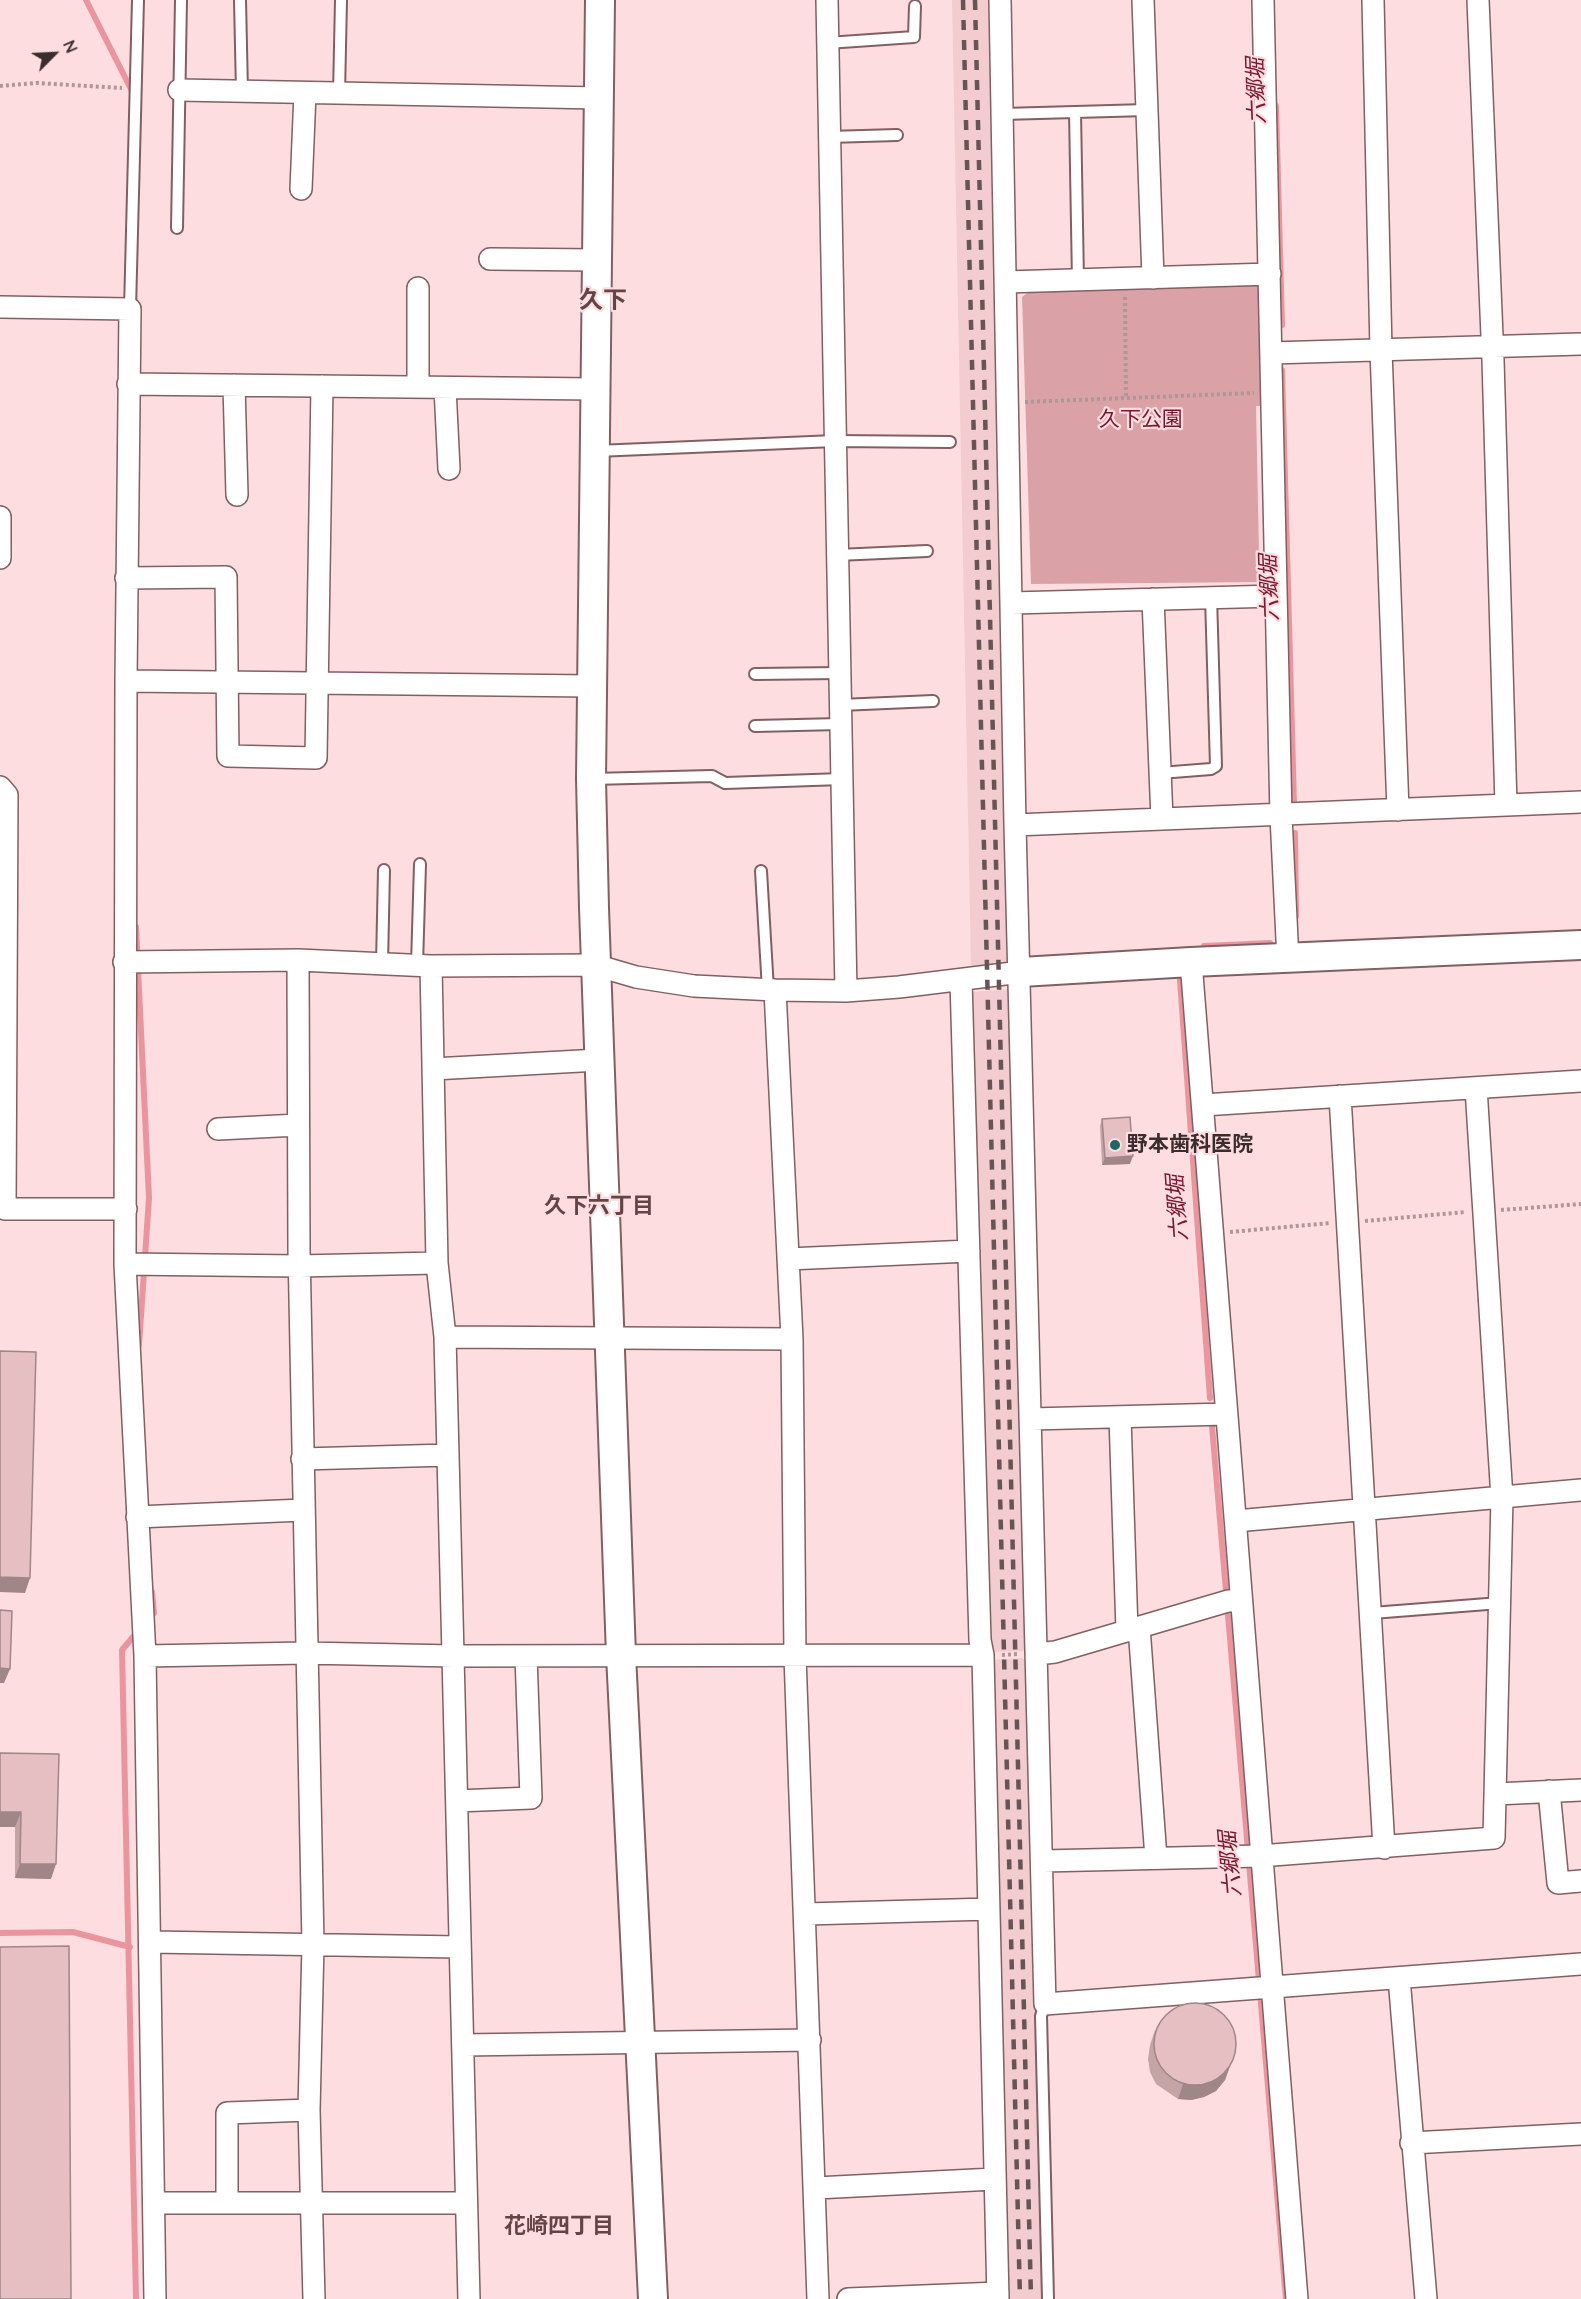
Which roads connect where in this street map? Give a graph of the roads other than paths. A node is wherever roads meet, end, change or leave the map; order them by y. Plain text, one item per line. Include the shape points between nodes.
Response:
1 (138, 0) edge
2 (181, 0) edge
3 (240, 0) edge
4 (341, 0) edge
5 (600, 0) edge
6 (826, 0) edge
7 (999, 0) edge
8 (1143, 0) edge
9 (1263, 0) edge
10 (1373, 0) edge
11 (1478, 0) edge
12 (915, 6) dead end
13 (827, 43) junction
14 (179, 90) junction
15 (242, 92) junction
16 (305, 93) junction
17 (339, 93) junction
18 (599, 98) junction
19 (1147, 110) junction
20 (1075, 112) junction
21 (1003, 114) junction
22 (897, 135) dead end
23 (829, 137) junction
24 (301, 189) dead end
25 (177, 228) dead end
26 (490, 259) dead end
27 (597, 260) junction
28 (1270, 274) junction
29 (1153, 278) junction
30 (1078, 281) junction
31 (1006, 282) junction
32 (418, 288) dead end
33 (0, 307) edge
34 (130, 309) junction
35 (1581, 344) edge
36 (1492, 347) junction
37 (1381, 350) junction
38 (1271, 353) junction
39 (128, 384) junction
40 (234, 385) junction
41 (322, 386) junction
42 (418, 387) junction
43 (445, 388) junction
44 (596, 389) junction
45 (835, 441) junction
46 (950, 442) dead end
47 (595, 451) junction
48 (449, 469) dead end
49 (237, 495) dead end
50 (0, 518) edge
51 (927, 551) dead end
52 (837, 555) junction
53 (0, 558) edge
54 (126, 578) junction
55 (1276, 596) junction
56 (1211, 597) junction
57 (1153, 599) junction
58 (1012, 603) junction
59 (840, 673) junction
60 (755, 674) dead end
61 (126, 681) junction
62 (229, 682) junction
63 (320, 683) junction
64 (592, 686) junction
65 (933, 701) dead end
66 (840, 714) junction
67 (755, 726) dead end
68 (1160, 773) junction
69 (591, 779) junction
70 (842, 779) junction
71 (0, 787) edge
72 (1581, 802) edge
73 (1506, 805) junction
74 (1398, 810) junction
75 (1281, 816) junction
76 (1162, 819) junction
77 (1016, 825) junction
78 (420, 864) dead end
79 (384, 870) dead end
80 (761, 872) dead end
81 (1581, 945) edge
82 (298, 960) junction
83 (1288, 960) junction
84 (123, 962) junction
85 (1191, 962) junction
86 (382, 964) junction
87 (424, 965) junction
88 (595, 965) junction
89 (1021, 972) junction
90 (961, 980) junction
91 (772, 990) junction
92 (846, 991) junction
93 (599, 1060) junction
94 (433, 1069) junction
95 (1581, 1081) edge
96 (1476, 1088) junction
97 (1340, 1096) junction
98 (1203, 1105) junction
99 (298, 1125) junction
100 (218, 1130) dead end
101 (126, 1209) junction
102 (969, 1251) junction
103 (788, 1259) junction
104 (437, 1263) junction
105 (125, 1264) junction
106 (299, 1266) junction
107 (609, 1336) junction
108 (445, 1337) junction
109 (792, 1339) junction
110 (1226, 1414) junction
111 (1120, 1417) junction
112 (1031, 1419) junction
113 (448, 1455) junction
114 (302, 1459) junction
115 (1581, 1490) edge
116 (1502, 1498) junction
117 (1364, 1509) junction
118 (303, 1510) junction
119 (137, 1517) junction
120 (1236, 1521) junction
121 (1241, 1600) junction
122 (1500, 1603) junction
123 (1372, 1612) junction
124 (1133, 1629) junction
125 (305, 1653) junction
126 (1032, 1654) junction
127 (621, 1655) junction
128 (987, 1655) junction
129 (145, 1656) junction
130 (454, 1656) junction
131 (526, 1656) junction
132 (795, 1656) junction
133 (1581, 1790) edge
134 (1549, 1791) junction
135 (1496, 1794) junction
136 (457, 1801) junction
137 (1384, 1848) junction
138 (1260, 1856) junction
139 (1156, 1858) junction
140 (1043, 1861) junction
141 (1581, 1881) edge
142 (988, 1909) junction
143 (806, 1914) junction
144 (151, 1942) junction
145 (313, 1944) junction
146 (459, 1947) junction
147 (1581, 1964) edge
148 (1399, 1978) junction
149 (1270, 1986) junction
150 (1045, 2004) junction
151 (810, 2040) junction
152 (641, 2042) junction
153 (463, 2045) junction
154 (309, 2110) junction
155 (1581, 2134) edge
156 (1411, 2143) junction
157 (994, 2179) junction
158 (816, 2188) junction
159 (227, 2201) junction
160 (314, 2202) junction
161 (154, 2203) junction
162 (465, 2203) junction
163 (998, 2296) edge
164 (155, 2299) edge
165 (314, 2299) edge
166 (469, 2299) edge
167 (653, 2299) edge
168 (818, 2299) edge
169 (849, 2299) edge
170 (1048, 2299) edge
171 (1297, 2299) edge
172 (1426, 2299) edge

1 - 34 lane
2 - 14 lane
3 - 15 lane
4 - 17 lane
5 - 18 street
6 - 13 street
7 - 21 street
8 - 19 street
9 - 28 street
10 - 37 street
11 - 36 street
12 - 13 lane via 914,37
13 - 23 street
14 - 15 street
14 - 25 lane
15 - 16 street
16 - 17 street
16 - 24 street
17 - 18 street
18 - 27 street
19 - 20 lane
19 - 29 street
20 - 21 lane
20 - 30 lane
21 - 31 street
22 - 23 lane
23 - 45 street
26 - 27 street
27 - 44 street
28 - 29 street
28 - 38 street
29 - 30 street
30 - 31 street
31 - 58 street
32 - 42 street
33 - 34 street
34 - 39 street
35 - 36 street
36 - 37 street
36 - 73 street
37 - 38 street
37 - 74 street
38 - 55 street
39 - 40 street
39 - 54 street
40 - 41 street
40 - 49 street
41 - 42 street
41 - 63 street
42 - 43 street
43 - 44 street
43 - 48 street
44 - 47 street
45 - 46 lane
45 - 47 lane
45 - 52 street
47 - 64 street
50 - 53 street
51 - 52 lane
52 - 59 street
54 - 61 street
54 - 62 street via 226,577
55 - 56 street
55 - 75 street
56 - 57 street
56 - 68 lane via 1216,766
57 - 58 street
57 - 68 street
58 - 77 street
59 - 60 lane
59 - 66 street
61 - 62 street
61 - 84 street
62 - 63 street
62 - 63 street via 228,756 316,758
63 - 64 street
64 - 69 street
65 - 66 lane
66 - 67 lane
66 - 70 street
68 - 76 street
69 - 70 lane via 712,776 725,783
69 - 88 street
70 - 92 street
71 - 101 street via 8,795 5,1209
72 - 73 street
73 - 74 street
74 - 75 street
75 - 76 street
75 - 83 street
76 - 77 street
77 - 89 street
78 - 87 lane
79 - 86 lane
80 - 91 lane
81 - 83 street
82 - 84 street
82 - 86 street
82 - 99 street
83 - 85 street
84 - 101 street
85 - 89 street
85 - 98 street
86 - 87 street
87 - 88 street
87 - 94 street
88 - 91 street via 636,977 694,986
88 - 93 street
89 - 90 street
89 - 112 street
90 - 92 street
90 - 102 street
91 - 92 street
91 - 103 street
93 - 94 street
93 - 107 street
94 - 104 street
95 - 96 street
96 - 97 street
96 - 116 street
97 - 98 street
97 - 117 street
98 - 110 street
99 - 100 street
99 - 106 street
101 - 105 street
102 - 103 street
102 - 128 street via 980,1640
103 - 109 street
104 - 106 street
104 - 108 street
105 - 106 street
105 - 119 street
106 - 114 street
107 - 108 street
107 - 109 street
107 - 127 street
108 - 113 street
109 - 132 street
110 - 111 street
110 - 120 street
111 - 112 street
111 - 124 street
112 - 126 street
113 - 114 street
113 - 130 street
114 - 118 street
115 - 116 street
116 - 117 street
116 - 122 street
117 - 120 street
117 - 123 street
118 - 119 street
118 - 125 street
119 - 129 street
120 - 121 street
121 - 124 street
121 - 138 street
122 - 123 lane
122 - 135 street
123 - 137 street
124 - 126 street via 1055,1652
124 - 139 street
125 - 129 street
125 - 130 street
125 - 145 street
126 - 140 street
127 - 131 street
127 - 132 street
127 - 152 street
128 - 132 street
128 - 142 street
129 - 144 street
130 - 131 street
130 - 136 street
131 - 136 street via 531,1798
132 - 143 street
133 - 134 street
134 - 135 street
134 - 141 street via 1558,1883
135 - 137 street via 1494,1838
136 - 146 street
137 - 138 street
138 - 139 street
138 - 149 street
139 - 140 street
140 - 150 street
142 - 143 street
142 - 157 street
143 - 151 street
144 - 145 street
144 - 161 street
145 - 146 street
145 - 154 street
146 - 153 street
147 - 148 street
148 - 149 street
148 - 156 street
149 - 150 street
149 - 171 street
150 - 170 lane via 1041,2016
151 - 152 street
151 - 158 street
152 - 153 street
152 - 167 street
153 - 162 street
154 - 159 street via 227,2114
154 - 160 street
155 - 156 street
156 - 172 street
157 - 158 street
157 - 163 street
158 - 168 street
159 - 160 street
159 - 161 street
160 - 162 street
160 - 165 street
161 - 164 street
162 - 166 street
163 - 169 street

